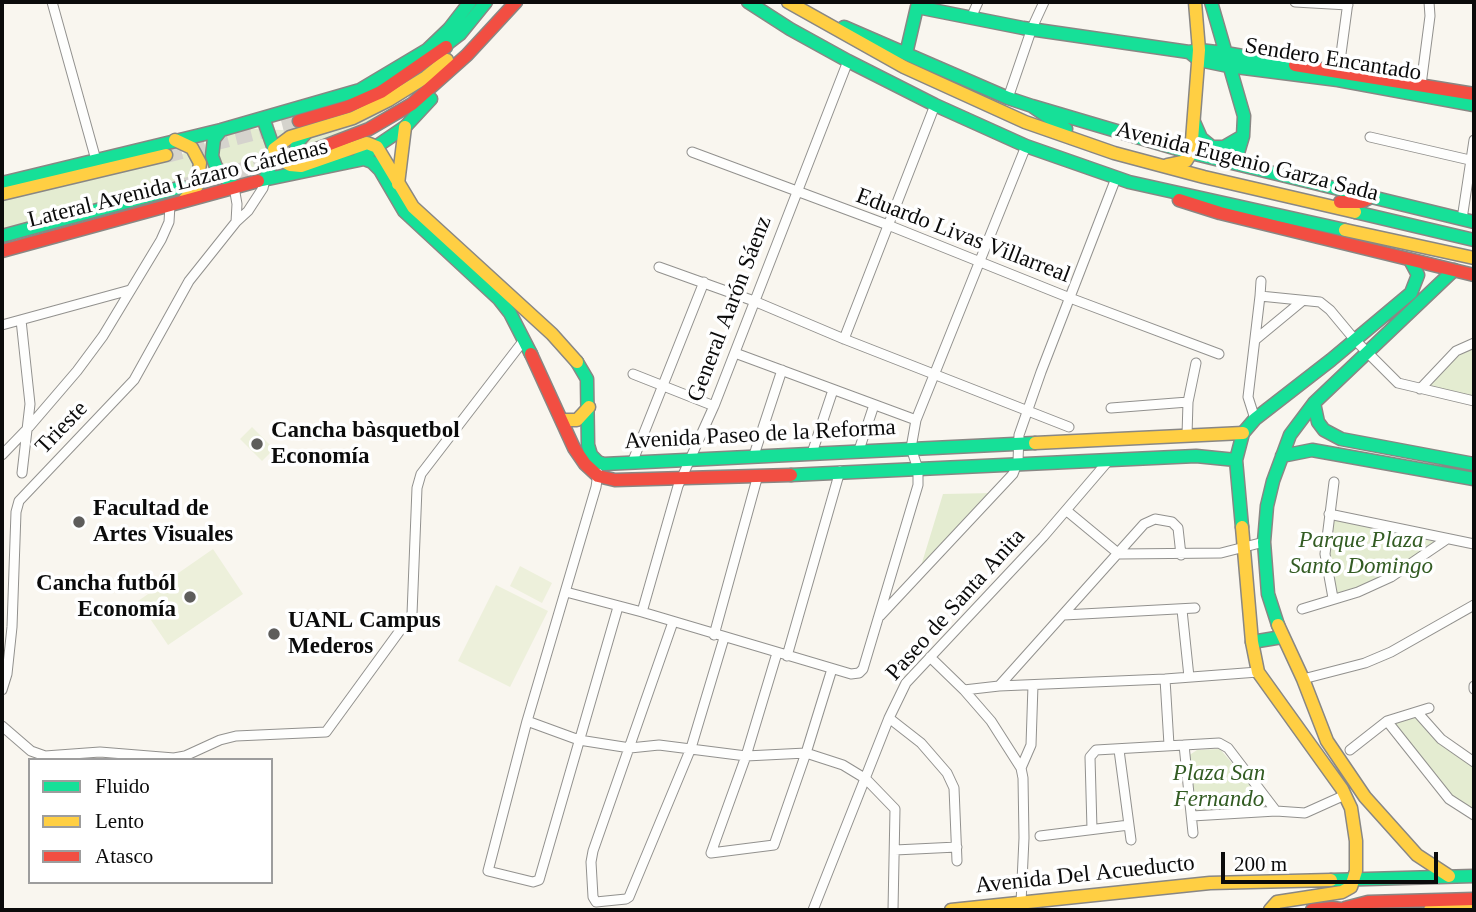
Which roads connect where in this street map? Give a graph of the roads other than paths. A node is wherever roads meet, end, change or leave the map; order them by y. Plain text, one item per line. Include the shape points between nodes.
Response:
1 (52, 2) edge
2 (470, 2) edge
3 (485, 2) edge
4 (503, 2) edge
5 (516, 2) edge
6 (748, 2) edge
7 (978, 2) edge
8 (1044, 2) edge
9 (1195, 2) edge
10 (1211, 2) edge
11 (1295, 2) edge
12 (1429, 2) edge
13 (786, 3) edge
14 (1348, 3) edge
15 (918, 4) edge
16 (490, 18) junction
17 (971, 18) junction
18 (824, 24) junction
19 (1032, 28) junction
20 (482, 40) junction
21 (446, 47) junction
22 (906, 54) junction
23 (1196, 54) junction
24 (467, 55) junction
25 (1227, 60) junction
26 (848, 61) junction
27 (404, 66) junction
28 (1338, 76) junction
29 (1421, 85) junction
30 (1474, 94) edge
31 (1008, 98) junction
32 (935, 105) junction
33 (1474, 105) edge
34 (1032, 106) junction
35 (263, 118) junction
36 (1193, 119) junction
37 (299, 121) tunnel mouth
38 (405, 127) junction
39 (221, 130) junction
40 (306, 133) junction
41 (1243, 136) junction
42 (1370, 137) dead end
43 (176, 140) junction
44 (1083, 140) junction
45 (1474, 140) edge
46 (1026, 146) junction
47 (377, 147) junction
48 (274, 152) junction
49 (692, 152) dead end
50 (1191, 153) junction
51 (166, 155) tunnel mouth
52 (310, 158) junction
53 (361, 159) junction
54 (96, 160) junction
55 (1473, 161) edge
56 (1235, 163) junction
57 (1163, 165) junction
58 (1116, 178) junction
59 (265, 179) junction
60 (1129, 182) junction
61 (2, 183) edge
62 (398, 185) junction
63 (182, 187) tunnel mouth
64 (234, 187) junction
65 (796, 192) junction
66 (2, 194) edge
67 (1371, 197) junction
68 (1310, 201) junction
69 (175, 203) junction
70 (1468, 220) edge
71 (236, 222) junction
72 (888, 225) junction
73 (2, 236) edge
74 (1474, 240) edge
75 (2, 251) edge
76 (1474, 258) edge
77 (1410, 260) junction
78 (981, 261) junction
79 (660, 267) dead end
80 (1454, 270) junction
81 (1474, 275) edge
82 (1261, 281) dead end
83 (704, 282) junction
84 (130, 290) junction
85 (1260, 296) junction
86 (1070, 298) junction
87 (754, 301) junction
88 (1301, 302) junction
89 (21, 320) junction
90 (2, 325) edge
91 (551, 334) junction
92 (844, 339) junction
93 (524, 340) junction
94 (1255, 340) junction
95 (1355, 340) junction
96 (1474, 344) edge
97 (1367, 352) junction
98 (735, 353) junction
99 (1219, 354) dead end
100 (1196, 363) dead end
101 (782, 370) junction
102 (634, 374) dead end
103 (935, 374) junction
104 (664, 386) junction
105 (1420, 388) junction
106 (833, 390) junction
107 (1474, 401) edge
108 (1188, 402) junction
109 (1314, 402) junction
110 (874, 405) junction
111 (714, 406) junction
112 (589, 407) junction
113 (1111, 408) dead end
114 (1028, 410) junction
115 (1255, 419) junction
116 (562, 420) junction
117 (916, 420) junction
118 (29, 427) junction
119 (1069, 427) dead end
120 (1243, 433) junction
121 (1224, 434) junction
122 (1187, 435) junction
123 (1019, 444) junction
124 (911, 448) junction
125 (859, 450) junction
126 (812, 453) junction
127 (2, 454) edge
128 (754, 455) junction
129 (1209, 456) junction
130 (1282, 456) junction
131 (691, 459) junction
132 (1110, 459) junction
133 (1237, 460) junction
134 (598, 462) junction
135 (632, 463) junction
136 (1017, 464) junction
137 (1474, 464) edge
138 (918, 469) junction
139 (840, 471) junction
140 (22, 472) dead end
141 (758, 475) junction
142 (598, 476) junction
143 (681, 479) junction
144 (1474, 479) edge
145 (1334, 482) dead end
146 (1067, 511) junction
147 (1329, 514) junction
148 (1447, 539) junction
149 (1264, 542) junction
150 (1474, 544) edge
151 (1244, 548) junction
152 (1119, 554) junction
153 (1181, 555) junction
154 (566, 592) junction
155 (1333, 598) junction
156 (1474, 605) edge
157 (618, 607) junction
158 (1195, 608) dead end
159 (1302, 609) dead end
160 (1182, 610) junction
161 (642, 612) junction
162 (1064, 615) junction
163 (878, 619) junction
164 (673, 622) junction
165 (714, 635) junction
166 (1282, 637) junction
167 (724, 638) junction
168 (1252, 642) junction
169 (777, 653) junction
170 (787, 656) junction
171 (930, 657) junction
172 (832, 669) junction
173 (1258, 672) junction
174 (1189, 677) junction
175 (1165, 679) junction
176 (1303, 679) junction
177 (1033, 685) junction
178 (999, 686) junction
179 (2, 690) edge
180 (964, 690) junction
181 (1429, 708) dead end
182 (1417, 712) junction
183 (888, 718) junction
184 (1387, 721) junction
185 (527, 722) junction
186 (1318, 722) junction
187 (2, 726) edge
188 (1299, 732) junction
189 (579, 740) junction
190 (1170, 745) junction
191 (1184, 746) junction
192 (631, 748) junction
193 (691, 748) junction
194 (1119, 750) junction
195 (1350, 750) dead end
196 (806, 753) junction
197 (746, 756) junction
198 (1474, 762) edge
199 (1021, 768) junction
200 (866, 779) junction
201 (1345, 795) junction
202 (1276, 811) junction
203 (1192, 816) junction
204 (1474, 816) edge
205 (1129, 825) junction
206 (1092, 829) junction
207 (1193, 833) dead end
208 (1040, 835) dead end
209 (1131, 840) dead end
210 (957, 847) junction
211 (895, 850) junction
212 (957, 861) dead end
213 (1449, 876) junction
214 (1474, 876) edge
215 (1360, 880) junction
216 (1474, 899) edge
217 (1021, 903) junction
218 (1357, 908) edge
219 (1474, 909) edge
220 (813, 910) edge
221 (893, 910) edge
222 (951, 910) edge
223 (1270, 910) edge
224 (1312, 910) edge
225 (1430, 910) edge

1 - 54 street
2 - 27 main road via 449,29
3 - 21 main road
4 - 16 main road
5 - 20 main road
6 - 26 main road, Avenida Eugenio Garza Sada
7 - 17 street
8 - 19 street
9 - 23 main road
10 - 25 main road
11 - 14 street
12 - 29 street
13 - 18 main road, Avenida Eugenio Garza Sada
14 - 28 street
15 - 17 main road, Sendero Encantado
15 - 22 main road
16 - 24 main road
16 - 40 main road via 437,69 407,90 353,118
17 - 19 main road, Sendero Encantado
18 - 22 main road via 858,32
18 - 44 main road, Avenida Eugenio Garza Sada via 947,88 1025,122
19 - 23 main road, Sendero Encantado
19 - 31 street
20 - 24 main road
20 - 38 main road, Lateral Avenida Lázaro Cárdenas
21 - 27 main road
21 - 37 main road via 381,92
22 - 31 main road
23 - 25 main road, Sendero Encantado
23 - 36 main road
24 - 52 main road via 390,118
25 - 28 main road, Sendero Encantado
25 - 41 main road via 1244,116
26 - 32 main road, Avenida Eugenio Garza Sada
26 - 65 street, General Aarón Sáenz
27 - 35 main road via 352,93
28 - 29 main road, Sendero Encantado
28 - 33 main road, Sendero Encantado
29 - 30 main road, Sendero Encantado
31 - 34 main road
32 - 46 main road, Avenida Eugenio Garza Sada
32 - 72 street
34 - 44 main road
34 - 50 main road
35 - 39 main road
35 - 48 main road
36 - 41 main road via 1201,138 1212,147 1224,147
36 - 50 main road
38 - 47 main road, Lateral Avenida Lázaro Cárdenas
38 - 62 main road
39 - 43 main road, Lateral Avenida Lázaro Cárdenas
39 - 64 main road via 214,139 212,156
40 - 48 main road via 286,139
40 - 52 main road via 296,152
41 - 56 main road
42 - 55 street
43 - 54 main road, Lateral Avenida Lázaro Cárdenas
43 - 69 main road via 192,148 201,169 194,191
44 - 57 main road, Avenida Eugenio Garza Sada
45 - 55 street
46 - 58 main road, Avenida Eugenio Garza Sada
46 - 78 street
47 - 52 main road via 367,143
47 - 53 main road, Lateral Avenida Lázaro Cárdenas
47 - 62 main road, Avenida Paseo de la Reforma
48 - 52 main road via 293,166
48 - 59 main road
49 - 65 street, Eduardo Livas Villarreal
50 - 56 main road
50 - 57 main road via 1182,163
51 - 66 main road
53 - 59 main road, Lateral Avenida Lázaro Cárdenas
53 - 93 main road, Avenida Paseo de la Reforma via 380,170 404,211 499,299
54 - 61 main road, Lateral Avenida Lázaro Cárdenas
55 - 70 street
56 - 67 main road
57 - 68 main road, Avenida Eugenio Garza Sada
58 - 60 main road, Avenida Eugenio Garza Sada
58 - 86 street
59 - 64 main road, Lateral Avenida Lázaro Cárdenas
59 - 71 street, Trieste via 248,211
60 - 76 main road, Avenida Eugenio Garza Sada
60 - 77 main road, Avenida Eugenio Garza Sada via 1220,213
62 - 91 main road, Avenida Paseo de la Reforma via 413,207
63 - 73 main road
64 - 69 main road, Lateral Avenida Lázaro Cárdenas
64 - 71 street
65 - 72 street, Eduardo Livas Villarreal
65 - 87 street, General Aarón Sáenz
67 - 68 main road via 1360,202
67 - 70 main road
68 - 74 main road, Avenida Eugenio Garza Sada
69 - 75 main road, Lateral Avenida Lázaro Cárdenas
69 - 84 street via 161,240
71 - 179 street, Trieste via 189,281 134,380 19,501 12,626
72 - 78 street, Eduardo Livas Villarreal
72 - 92 street
77 - 80 main road, Avenida Eugenio Garza Sada
77 - 95 main road via 1418,275 1411,293
78 - 86 street, Eduardo Livas Villarreal
78 - 103 street
79 - 83 street
80 - 81 main road, Avenida Eugenio Garza Sada
80 - 97 main road
82 - 85 street
83 - 87 street
83 - 104 street
84 - 89 street
84 - 118 street via 103,336
85 - 88 street
85 - 94 street
86 - 99 street, Eduardo Livas Villarreal
86 - 114 street
87 - 92 street
87 - 98 street, General Aarón Sáenz
88 - 94 street
88 - 95 street via 1320,302
89 - 90 street
89 - 118 street, Trieste
91 - 93 main road
91 - 112 main road, Avenida Paseo de la Reforma via 587,379
92 - 103 street
93 - 116 main road, Avenida Paseo de la Reforma
93 - 187 street via 421,474 412,614 326,732 236,736 174,758 100,752 45,756 30,751
94 - 115 street via 1248,397
95 - 97 street
95 - 115 main road
96 - 105 street via 1456,351
97 - 105 street via 1398,383
97 - 109 main road
98 - 101 street
98 - 111 street, General Aarón Sáenz
100 - 108 street
101 - 106 street
101 - 128 street
102 - 104 street
103 - 114 street
103 - 117 street
104 - 111 street
104 - 135 street
105 - 107 street
106 - 110 street
106 - 126 street
108 - 113 street
108 - 122 street
109 - 130 main road via 1290,435
109 - 137 main road via 1318,422 1340,439
110 - 117 street
110 - 125 street
111 - 131 street, General Aarón Sáenz
112 - 116 main road via 577,420
112 - 134 main road, Avenida Paseo de la Reforma via 589,445
114 - 119 street
114 - 123 street
115 - 120 main road
116 - 142 main road, Avenida Paseo de la Reforma via 574,448
117 - 124 street
118 - 127 street
118 - 140 street, Trieste
120 - 121 main road, Avenida Paseo de la Reforma
120 - 133 main road
121 - 122 main road, Avenida Paseo de la Reforma
121 - 129 main road via 1224,444
122 - 123 main road, Avenida Paseo de la Reforma
123 - 124 main road, Avenida Paseo de la Reforma
123 - 136 street
124 - 125 main road, Avenida Paseo de la Reforma
124 - 138 street
125 - 126 main road, Avenida Paseo de la Reforma
126 - 128 main road, Avenida Paseo de la Reforma
128 - 131 main road, Avenida Paseo de la Reforma
129 - 132 main road, Avenida Paseo de la Reforma
129 - 133 main road, Avenida Paseo de la Reforma
130 - 144 main road via 1312,450
130 - 149 main road via 1267,506
131 - 135 main road, Avenida Paseo de la Reforma
131 - 143 street, General Aarón Sáenz
132 - 136 main road, Avenida Paseo de la Reforma
132 - 146 street, Paseo de Santa Anita
133 - 151 main road
134 - 135 main road, Avenida Paseo de la Reforma
134 - 142 street
136 - 138 main road, Avenida Paseo de la Reforma
136 - 163 street via 1007,481
138 - 139 main road, Avenida Paseo de la Reforma
138 - 163 street via 918,485
139 - 141 main road, Avenida Paseo de la Reforma
139 - 170 street
141 - 143 main road, Avenida Paseo de la Reforma
141 - 165 street
142 - 143 main road, Avenida Paseo de la Reforma
142 - 154 street
143 - 161 street, General Aarón Sáenz
145 - 147 street
146 - 152 street
146 - 171 street, Paseo de Santa Anita
147 - 148 street
147 - 155 street via 1325,554
148 - 150 street
148 - 155 street via 1391,576
149 - 151 street
149 - 166 main road via 1268,594
151 - 153 street
151 - 168 main road
152 - 153 street
152 - 153 street via 1139,528 1155,519 1175,525
152 - 162 street
154 - 157 street
154 - 185 street
155 - 159 street
156 - 176 street via 1391,652
157 - 161 street
157 - 189 street
158 - 160 street
160 - 162 street
160 - 174 street
161 - 164 street
162 - 178 street
163 - 172 street via 866,664 859,673
164 - 165 street
164 - 192 street
165 - 167 street
166 - 168 main road
166 - 176 main road
167 - 169 street
167 - 193 street
168 - 173 main road
169 - 170 street
169 - 197 street
170 - 172 street
171 - 180 street
171 - 183 street, Paseo de Santa Anita via 906,683
172 - 196 street
173 - 174 street
173 - 188 main road
174 - 175 street
175 - 177 street
175 - 190 street
176 - 186 main road
177 - 178 street
177 - 199 street via 1031,745
178 - 180 street
180 - 199 street via 991,721
181 - 182 street
182 - 184 street
182 - 198 street via 1440,739
183 - 200 street, Paseo de Santa Anita
183 - 210 street via 921,743 947,773 954,788
184 - 195 street
184 - 204 street via 1449,799
185 - 189 street
185 - 189 street via 487,870 538,881
186 - 188 main road
186 - 213 main road via 1339,760 1386,822 1418,855
188 - 201 main road
189 - 192 street
190 - 191 street
190 - 194 street
191 - 202 street via 1223,744
191 - 203 street
192 - 193 street
192 - 193 street via 591,862 595,902 627,899
193 - 197 street
194 - 205 street
194 - 206 street via 1096,750 1090,757
196 - 197 street
196 - 197 street via 774,845 711,853
196 - 200 street via 843,765
199 - 217 street
200 - 211 street via 895,809
200 - 220 street, Paseo de Santa Anita
201 - 202 street via 1305,813
201 - 215 main road via 1354,823
202 - 203 street
203 - 207 street
205 - 206 street
205 - 209 street
206 - 208 street
210 - 211 street
210 - 212 street
211 - 221 street
213 - 214 main road, Avenida Del Acueducto
213 - 215 main road, Avenida Del Acueducto
215 - 217 main road, Avenida Del Acueducto via 1209,883
215 - 218 main road
215 - 223 main road via 1347,890 1288,899
216 - 218 main road
217 - 222 main road, Avenida Del Acueducto
218 - 224 main road
219 - 225 main road

